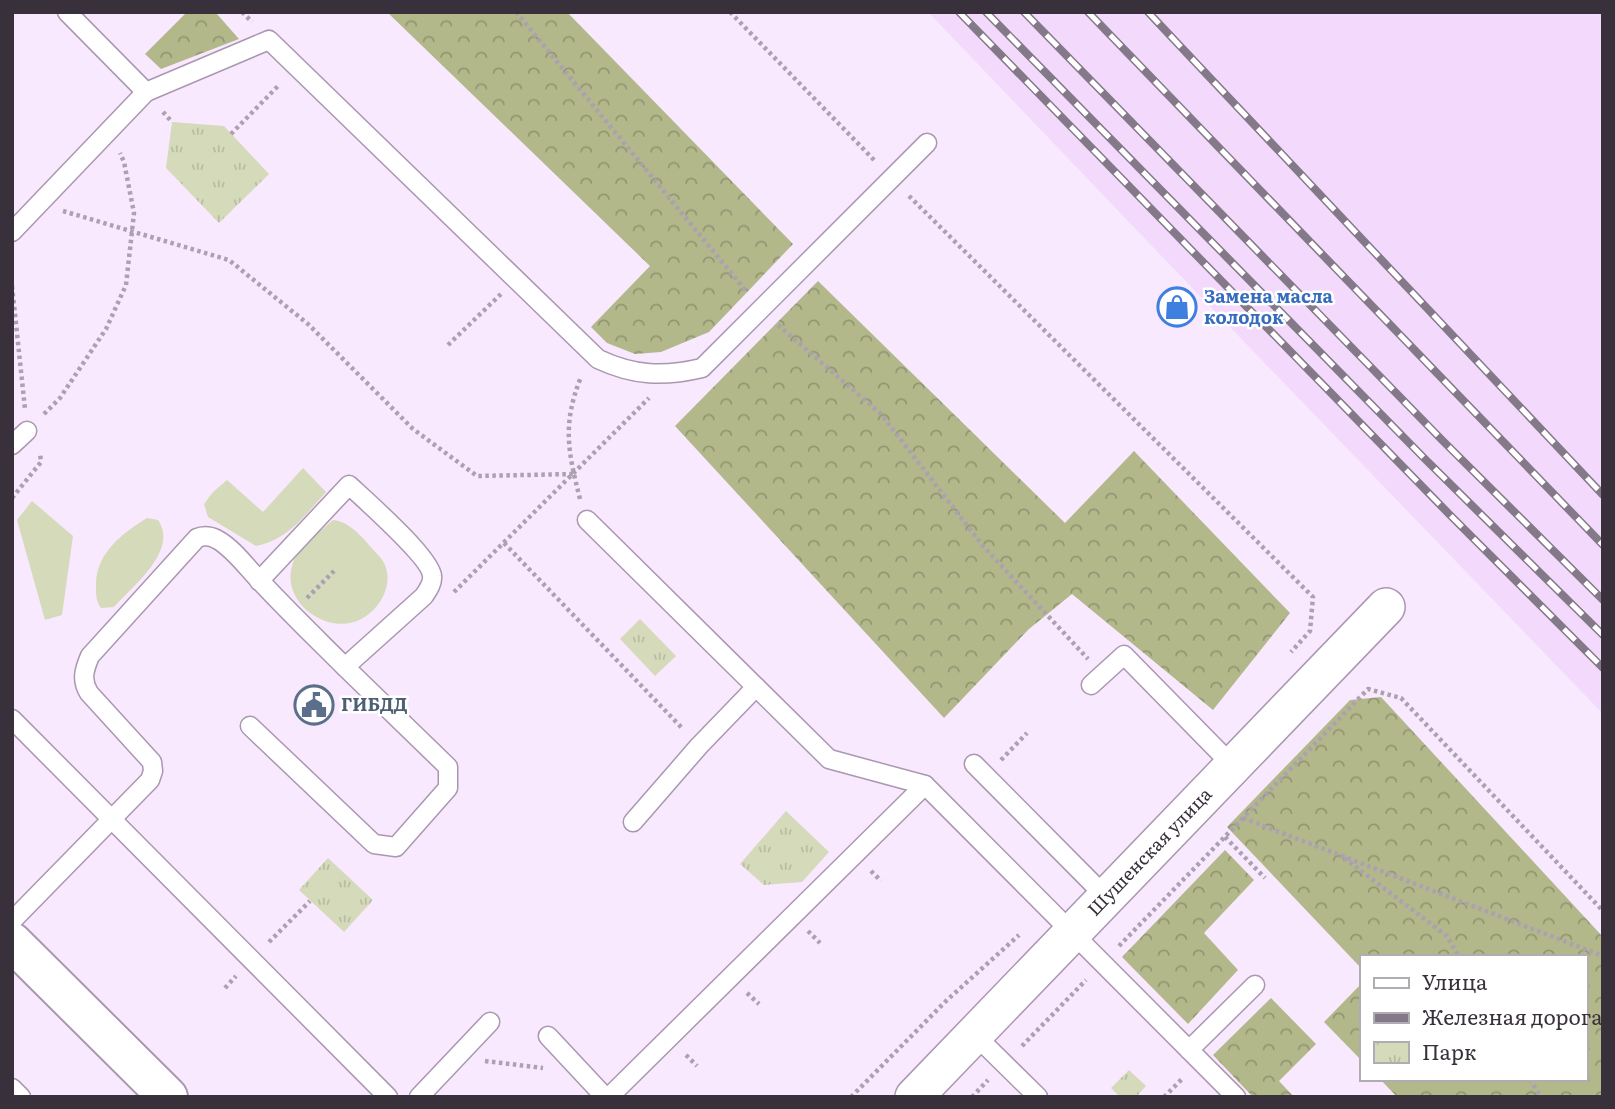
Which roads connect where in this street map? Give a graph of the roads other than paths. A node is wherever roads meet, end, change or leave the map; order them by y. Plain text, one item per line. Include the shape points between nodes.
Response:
1 (67, 12) edge
2 (146, 92) junction
3 (927, 143) dead end
4 (12, 232) edge
5 (27, 431) road end
6 (12, 445) edge
7 (587, 520) road end
8 (259, 581) junction
9 (1386, 607) dead end
10 (345, 667) junction
11 (1097, 680) road end
12 (756, 687) junction
13 (12, 719) edge
14 (250, 726) dead end
15 (1233, 766) junction
16 (980, 770) road end
17 (925, 785) junction
18 (112, 819) junction
19 (633, 822) dead end
20 (1106, 897) junction
21 (12, 921) edge
22 (1072, 931) junction
23 (12, 942) edge
24 (1255, 985) dead end
25 (490, 1022) dead end
26 (974, 1034) junction
27 (548, 1036) dead end
28 (1189, 1050) junction
29 (12, 1088) edge
30 (21, 1097) edge
31 (168, 1097) edge
32 (388, 1097) edge
33 (419, 1097) edge
34 (607, 1097) edge
35 (914, 1097) edge
36 (1038, 1097) edge
37 (1236, 1097) edge

1 - 2 lane
2 - 3 lane via 269,40 598,359 618,368 672,375 702,368
2 - 4 lane
5 - 6 lane
7 - 12 lane
8 - 10 lane
8 - 10 lane via 349,485 422,556 432,574 424,596
8 - 18 lane via 215,538 197,538 90,656 84,685 152,762 150,780
9 - 15 street, Шушенская улица
10 - 14 lane via 448,768 448,788 396,847 374,844
11 - 15 lane via 1124,655
12 - 17 lane via 829,759
12 - 19 lane
13 - 18 lane
15 - 20 street, Шушенская улица
16 - 20 lane
17 - 22 lane
17 - 34 lane
18 - 21 lane
18 - 32 lane
20 - 22 street, Шушенская улица
22 - 26 street, Шушенская улица
22 - 28 lane
23 - 31 street
24 - 28 lane
25 - 33 lane
26 - 35 street, Шушенская улица
26 - 36 lane
27 - 34 lane
28 - 37 lane
29 - 30 lane

